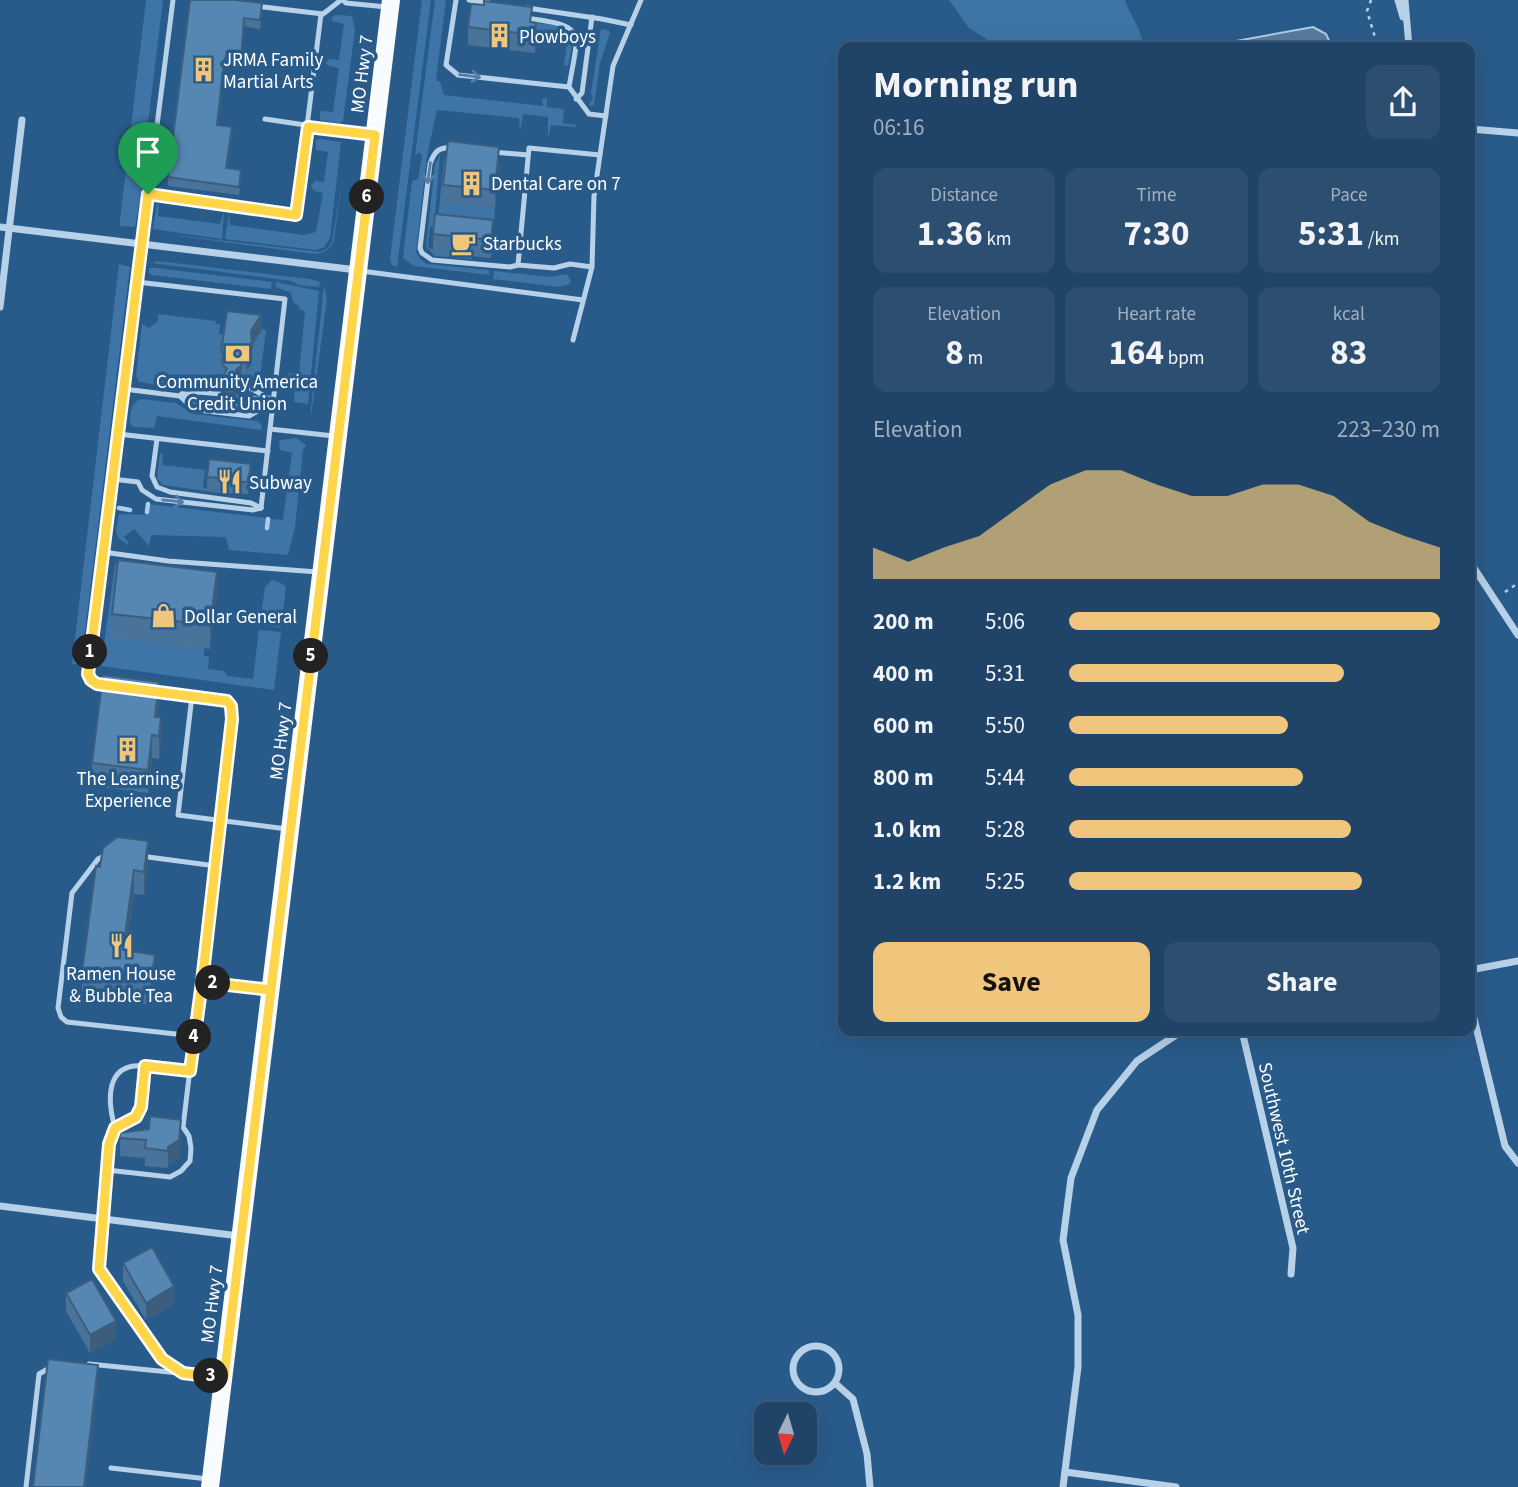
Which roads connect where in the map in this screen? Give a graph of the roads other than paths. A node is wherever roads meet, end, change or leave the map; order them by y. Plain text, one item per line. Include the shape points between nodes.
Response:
1 (173, 0) edge
2 (342, 0) edge
3 (456, 0) edge
4 (469, 0) edge
5 (641, 0) edge
6 (1398, 0) edge
7 (1405, 0) edge
8 (480, 2) edge
9 (493, 3) edge
10 (391, 4) edge
11 (254, 6) edge
12 (517, 7) edge
13 (493, 13) edge
14 (321, 14) junction
15 (518, 17) edge
16 (592, 17) junction
17 (631, 25) junction
18 (1406, 28) junction
19 (1408, 42) edge
20 (569, 88) junction
21 (576, 99) junction
22 (606, 116) junction
23 (265, 119) dead end
24 (22, 120) dead end
25 (308, 127) junction
26 (1475, 129) edge
27 (1518, 133) edge
28 (375, 135) junction
29 (457, 148) edge
30 (481, 150) edge
31 (528, 155) junction
32 (600, 155) junction
33 (148, 194) junction
34 (0, 227) edge
35 (10, 228) junction
36 (142, 244) junction
37 (518, 265) junction
38 (592, 267) junction
39 (358, 270) junction
40 (137, 282) junction
41 (583, 300) junction
42 (0, 307) edge
43 (573, 340) dead end
44 (222, 385) edge
45 (241, 387) edge
46 (124, 389) junction
47 (221, 394) edge
48 (180, 396) junction
49 (239, 397) dead end
50 (274, 401) junction
51 (219, 404) dead end
52 (238, 406) dead end
53 (270, 429) junction
54 (118, 433) junction
55 (339, 436) junction
56 (157, 439) junction
57 (268, 451) junction
58 (113, 478) junction
59 (261, 508) junction
60 (103, 552) junction
61 (1475, 570) edge
62 (321, 573) junction
63 (1518, 635) edge
64 (111, 686) edge
65 (138, 690) edge
66 (192, 696) junction
67 (221, 820) junction
68 (290, 829) junction
69 (216, 866) junction
70 (1518, 961) edge
71 (1475, 969) edge
72 (202, 982) junction
73 (271, 990) junction
74 (1475, 1021) edge
75 (194, 1036) junction
76 (1174, 1036) edge
77 (1243, 1036) edge
78 (145, 1066) junction
79 (190, 1071) junction
80 (115, 1128) junction
81 (1518, 1163) edge
82 (107, 1170) junction
83 (0, 1206) edge
84 (102, 1219) junction
85 (240, 1237) junction
86 (1292, 1274) dead end
87 (61, 1361) edge
88 (86, 1363) edge
89 (183, 1373) junction
90 (224, 1378) junction
91 (835, 1383) junction
92 (111, 1468) dead end
93 (1065, 1472) junction
94 (210, 1483) edge
95 (26, 1487) edge
96 (870, 1487) edge
97 (1063, 1487) edge
98 (1176, 1487) edge

1 - 33 lane
2 - 10 lane
2 - 14 lane
3 -> 20 lane via 446,65 458,75
4 - 8 lane
5 - 17 lane
6 - 18 street
7 - 18 street
8 - 9 lane
8 - 13 lane
10 - 28 main road, MO Hwy 7
11 - 14 lane
12 - 16 lane
14 - 25 lane
15 - 20 lane via 556,22 574,32
16 - 17 lane
16 - 21 lane via 582,93
17 - 22 lane via 613,66
18 - 19 street
20 - 21 lane
21 - 22 lane via 590,114
22 - 32 lane
23 - 25 lane
24 - 35 street
25 - 28 lane
25 - 33 lane via 296,215
26 - 27 street
28 - 39 main road, MO Hwy 7
29 -> 37 lane via 440,148 432,157 422,253 432,260
30 - 31 lane
31 - 32 lane via 529,148
31 - 37 lane
32 - 38 lane
33 - 36 lane
34 - 35 street
35 - 36 street
35 - 42 street
36 - 39 street
36 - 40 lane
37 - 38 lane
38 - 41 lane
39 - 41 lane
39 - 55 main road, MO Hwy 7
40 - 46 lane
40 - 50 lane via 285,299
41 - 43 lane
44 - 48 lane via 190,383
45 - 50 lane
46 - 48 lane
46 - 54 lane
47 - 48 lane
48 - 50 lane via 193,409 249,416
48 - 51 lane
49 - 50 lane
50 - 52 lane
50 - 53 lane
53 - 55 lane
53 - 57 lane
54 - 56 lane
54 - 58 lane
55 - 62 main road, MO Hwy 7
56 - 57 lane
56 - 59 lane via 152,476 157,486
57 - 59 lane
58 -> 59 lane via 138,482 156,499
58 - 60 lane
60 - 62 lane
60 - 64 lane via 88,674 97,684
61 - 63 street
62 - 68 main road, MO Hwy 7
65 - 66 lane
66 - 67 lane via 227,701 231,706
66 - 67 lane via 178,815
67 - 68 lane
67 - 69 lane
68 - 73 main road, MO Hwy 7
69 - 72 lane
69 - 75 lane via 107,854 72,893 58,1008 61,1017 67,1022
70 - 71 street
72 - 73 lane
72 - 75 lane
73 - 85 main road, MO Hwy 7
74 - 81 street via 1505,1146
75 - 79 lane
76 - 93 street via 1137,1061 1097,1110 1071,1178 1063,1240 1078,1315 1078,1367
77 - 86 street, Southwest 10th Street via 1293,1248
78 - 79 lane
78 - 80 lane via 141,1107 136,1117
78 - 80 lane via 131,1065 111,1083 109,1110
79 - 82 lane via 183,1127 189,1136 190,1161 170,1177
80 - 82 lane
82 - 84 lane
83 - 84 street
84 - 85 street
84 - 89 lane via 99,1269 162,1359
85 - 90 main road, MO Hwy 7
87 - 95 lane via 39,1374
88 - 89 lane
89 - 90 lane
90 - 94 main road, MO Hwy 7
91 - 91 street via 838,1361 828,1349 812,1346 798,1354 793,1375 802,1387 822,1391
91 - 96 street via 853,1399
92 - 94 lane
93 - 97 street
93 - 98 street

